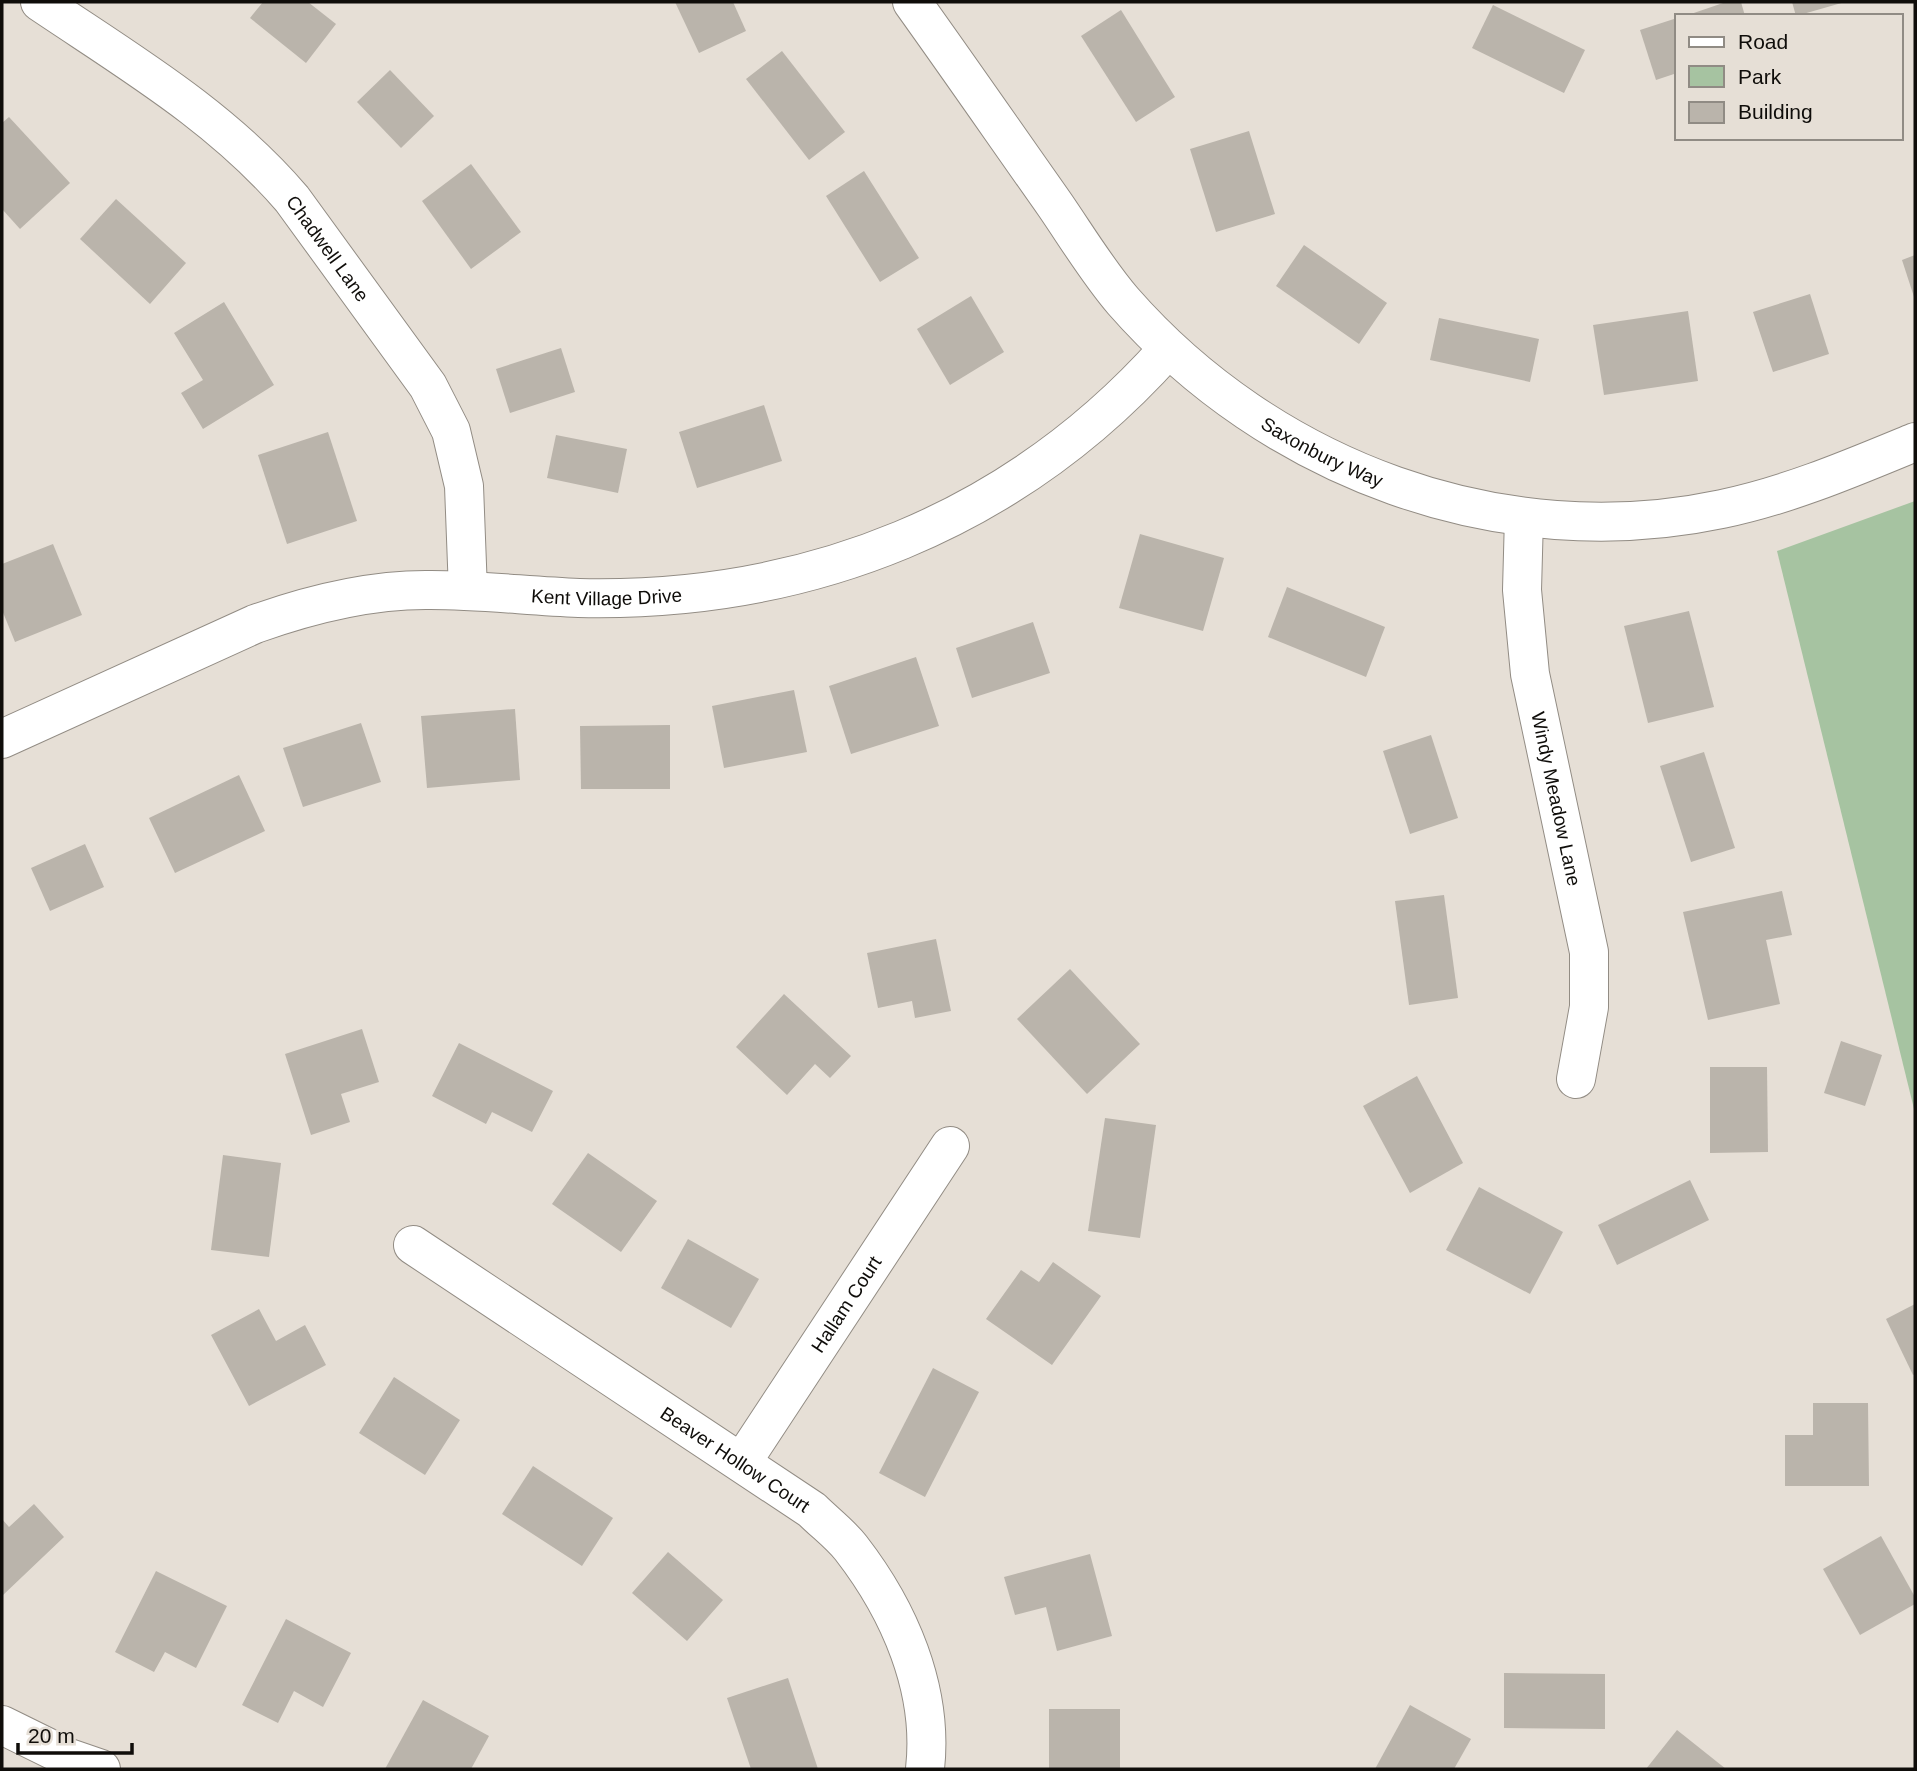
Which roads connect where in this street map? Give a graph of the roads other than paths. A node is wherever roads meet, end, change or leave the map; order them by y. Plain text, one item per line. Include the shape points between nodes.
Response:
1 (40, 2) edge
2 (912, 2) edge
3 (1168, 349) junction
4 (1915, 442) edge
5 (1524, 517) junction
6 (468, 591) junction
7 (2, 739) edge
8 (1576, 1079) dead end
9 (950, 1146) dead end
10 (413, 1245) dead end
11 (742, 1462) junction
12 (2, 1725) edge
13 (101, 1769) edge
14 (925, 1769) edge

1 - 6 street, Chadwell Lane via 236,139 292,198 420,374 451,431 459,456
2 - 3 street, Saxonbury Way via 1121,299
3 - 5 street, Saxonbury Way via 1270,428 1343,466 1471,509
3 - 6 street, Kent Village Drive via 1090,427 1024,477 953,519 888,547 793,575 695,592 580,598
4 - 5 street, Saxonbury Way via 1802,488 1721,509 1637,521
5 - 8 street, Windy Meadow Lane via 1522,590 1530,674 1589,951 1589,1007
6 - 7 street, Kent Village Drive via 359,595 289,612
9 - 11 street, Hallam Court
10 - 11 street, Beaver Hollow Court
11 - 14 street, Beaver Hollow Court via 812,1510 849,1546 883,1593 919,1681
12 - 13 street

